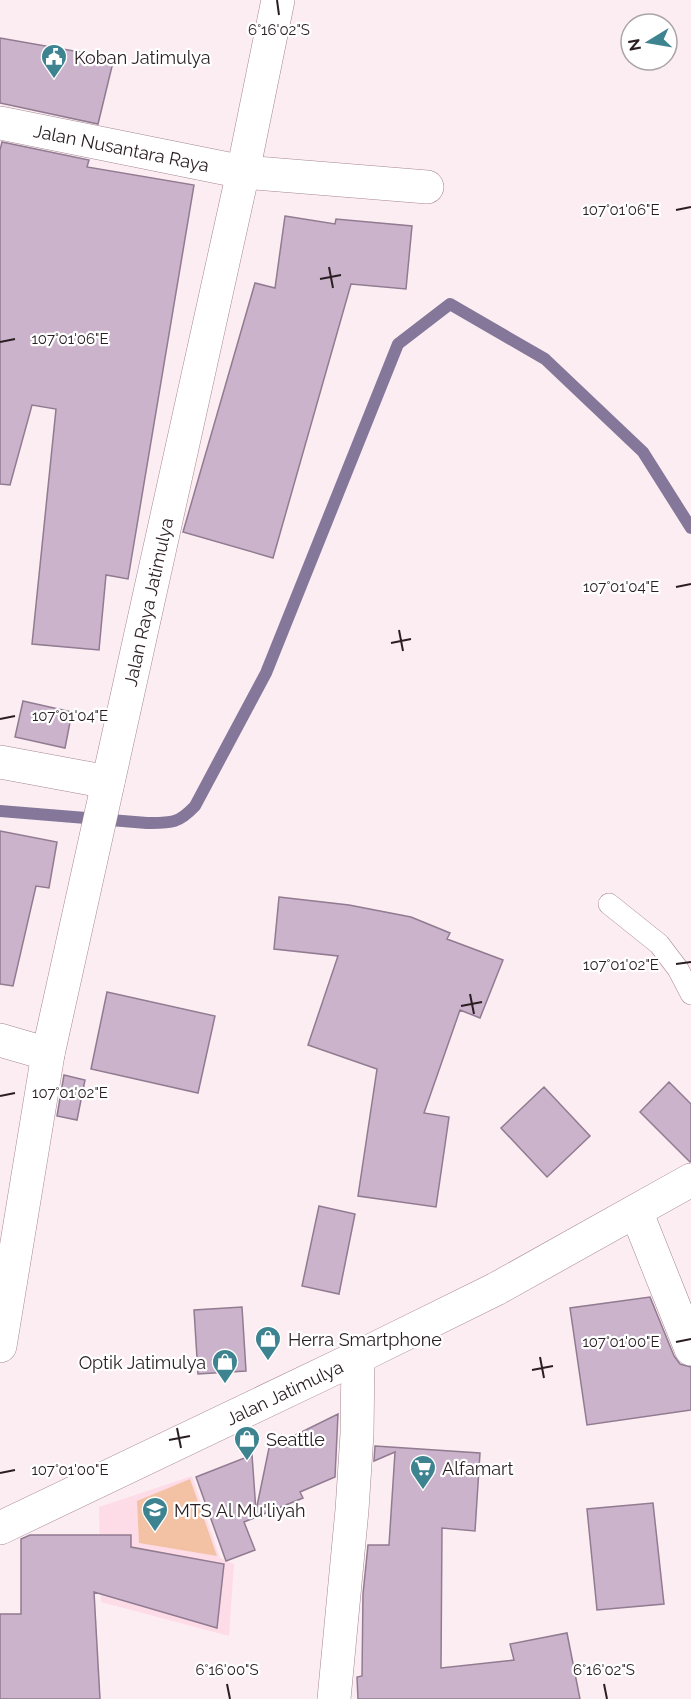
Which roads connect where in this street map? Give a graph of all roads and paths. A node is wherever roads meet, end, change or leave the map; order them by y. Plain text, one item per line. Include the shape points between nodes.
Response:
1 (278, 0) edge
2 (0, 123) edge
3 (243, 172) junction
4 (427, 187) dead end
5 (0, 762) edge
6 (107, 790) junction
7 (609, 904) dead end
8 (691, 994) edge
9 (0, 1040) edge
10 (48, 1054) junction
11 (691, 1180) edge
12 (636, 1211) junction
13 (0, 1346) edge
14 (691, 1349) edge
15 (358, 1357) junction
16 (0, 1528) edge
17 (334, 1699) edge

1 - 3 main road, Jalan Raya Jatimulya
2 - 3 main road, Jalan Nusantara Raya
3 - 4 main road, Jalan Nusantara Raya
3 - 6 main road, Jalan Raya Jatimulya
5 - 6 main road
6 - 10 main road, Jalan Raya Jatimulya
7 - 8 lane via 659,944
9 - 10 main road
10 - 13 main road, Jalan Raya Jatimulya
11 - 12 main road, Jalan Jatimulya
12 - 14 main road
12 - 15 main road, Jalan Jatimulya via 496,1289
15 - 16 main road, Jalan Jatimulya
15 - 17 main road via 352,1510

